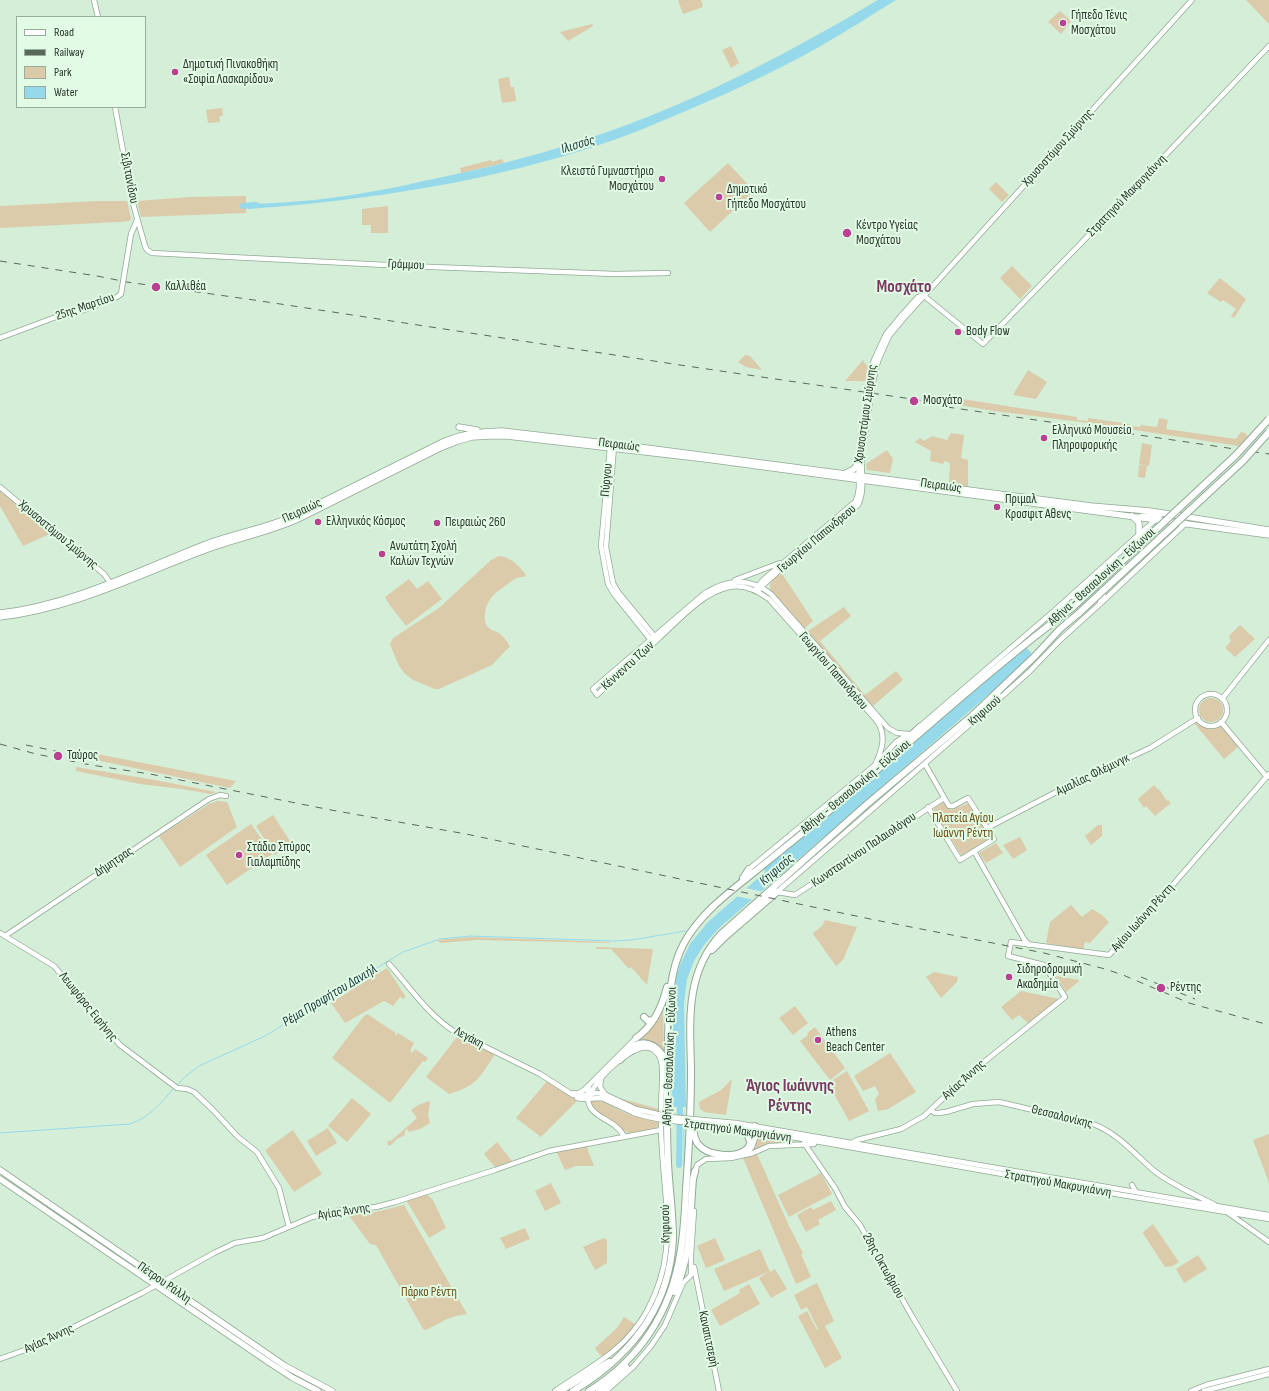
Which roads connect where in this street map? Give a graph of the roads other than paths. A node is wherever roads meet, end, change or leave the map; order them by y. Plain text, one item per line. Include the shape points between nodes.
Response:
1 (94, 0) edge
2 (1192, 0) edge
3 (98, 16) edge
4 (1269, 46) edge
5 (115, 108) edge
6 (137, 220) junction
7 (146, 249) joint
8 (668, 273) dead end
9 (924, 295) junction
10 (0, 338) edge
11 (1269, 419) edge
12 (459, 427) dead end
13 (489, 431) junction
14 (1269, 432) edge
15 (612, 447) junction
16 (860, 453) junction
17 (858, 463) junction
18 (844, 473) junction
19 (860, 478) junction
20 (0, 487) edge
21 (1163, 513) junction
22 (1132, 516) junction
23 (1155, 519) junction
24 (1186, 523) junction
25 (1269, 530) edge
26 (1139, 534) junction
27 (1269, 535) edge
28 (785, 561) junction
29 (770, 579) junction
30 (732, 582) junction
31 (111, 584) junction
32 (758, 589) junction
33 (770, 593) junction
34 (1054, 611) junction
35 (0, 613) edge
36 (1088, 615) junction
37 (0, 618) edge
38 (654, 640) junction
39 (1269, 640) edge
40 (1024, 644) junction
41 (990, 666) junction
42 (1000, 698) junction
43 (1222, 699) junction
44 (973, 715) junction
45 (1198, 718) junction
46 (1221, 722) junction
47 (920, 727) junction
48 (909, 734) junction
49 (925, 764) junction
50 (875, 765) junction
51 (874, 773) junction
52 (1268, 776) edge
53 (226, 796) dead end
54 (944, 798) junction
55 (866, 805) junction
56 (928, 807) junction
57 (851, 827) junction
58 (987, 828) junction
59 (974, 851) junction
60 (749, 869) joint
61 (739, 884) junction
62 (777, 892) junction
63 (0, 933) edge
64 (1021, 934) junction
65 (5, 936) junction
66 (1024, 939) junction
67 (1011, 942) junction
68 (1018, 943) junction
69 (1029, 944) junction
70 (704, 958) junction
71 (389, 964) dead end
72 (674, 970) junction
73 (644, 1017) dead end
74 (653, 1020) junction
75 (636, 1038) joint
76 (620, 1060) junction
77 (667, 1070) junction
78 (601, 1079) junction
79 (589, 1085) junction
80 (566, 1091) junction
81 (607, 1095) junction
82 (588, 1096) junction
83 (931, 1110) junction
84 (635, 1111) junction
85 (691, 1121) junction
86 (738, 1126) junction
87 (756, 1129) junction
88 (661, 1130) junction
89 (624, 1136) junction
90 (804, 1140) junction
91 (750, 1141) junction
92 (852, 1145) junction
93 (746, 1154) junction
94 (0, 1170) edge
95 (695, 1171) junction
96 (0, 1179) edge
97 (1132, 1184) dead end
98 (1136, 1192) junction
99 (1219, 1207) junction
100 (1225, 1210) junction
101 (1269, 1215) edge
102 (1269, 1219) edge
103 (289, 1227) junction
104 (1269, 1242) edge
105 (691, 1254) junction
106 (687, 1280) junction
107 (162, 1282) junction
108 (156, 1286) junction
109 (697, 1286) junction
110 (666, 1306) junction
111 (638, 1350) junction
112 (625, 1351) junction
113 (0, 1359) edge
114 (1269, 1369) edge
115 (1269, 1374) edge
116 (318, 1391) edge
117 (332, 1391) edge
118 (555, 1391) edge
119 (560, 1391) edge
120 (573, 1391) edge
121 (589, 1391) edge
122 (599, 1391) edge
123 (606, 1391) edge
124 (719, 1391) edge
125 (957, 1391) edge
126 (1191, 1391) edge
127 (1204, 1391) edge

1 - 3 street
2 - 9 street, Χρυσοστόμου Σμύρνης
4 - 9 street, Στρατηγού Μακρυγιάννη via 983,344
5 - 6 street, Σιβιτανίδου
6 - 7 street, Σιβιτανίδου
6 - 10 street, 25ης Μαρτίου, bridge via 118,297
7 - 8 street, Γράμμου via 154,254 193,256 615,274
9 - 16 street, Χρυσοστόμου Σμύρνης, bridge via 918,297 886,334 874,360
11 - 40 highway, Αθήνα - Θεσσαλονίκη - Εύζωνοι, bridge via 1236,455 1073,607
12 - 13 main road
13 - 15 main road, Πειραιώς
13 - 31 main road, Πειραιώς via 449,439 290,518 207,544
14 - 44 highway, Αθήνα - Θεσσαλονίκη - Εύζωνοι, bridge via 1243,461 1060,629
15 - 18 main road, Πειραιώς
15 - 19 main road, Πειραιώς
15 - 31 main road, Πειραιώς via 502,436 465,439 440,448 292,522 209,548
15 - 38 street, Πύργου via 601,546 608,584
16 - 17 street, Χρυσοστόμου Σμύρνης
16 - 19 street, Χρυσοστόμου Σμύρνης
17 - 18 main road via 854,469
17 - 19 street, Χρυσοστόμου Σμύρνης
18 - 19 main road, Πειραιώς
19 - 21 main road, Πειραιώς
19 - 22 main road, Πειραιώς
19 - 28 street, Γεωργίου Παπανδρεου via 854,505
19 - 29 street, Γεωργίου Παπανδρεου via 861,499 856,508
20 - 31 street, Χρυσοστόμου Σμύρνης via 104,574
21 - 22 street
21 - 23 street
21 - 25 main road, Πειραιώς
22 - 23 main road, Πειραιώς
22 - 26 main road via 1139,523
23 - 24 main road, Πειραιώς
23 - 26 street
24 - 27 main road, Πειραιώς
24 - 36 street, Κηφισού
26 - 34 street
28 - 30 street
28 - 32 street, Γεωργίου Παπανδρεου via 763,580
29 - 32 street, Γεωργίου Παπανδρεου
29 - 33 street
30 - 32 street, Κέννεντυ Τζων via 744,582
30 - 38 street, Κέννεντυ Τζων via 718,585 705,593
31 - 35 main road, Πειραιώς via 48,605
31 - 37 main road, Πειραιώς via 49,609
32 - 33 street, Γεωργίου Παπανδρέου
32 - 38 street, Κέννεντυ Τζων via 732,586 716,591
32 - 50 street, Γεωργίου Παπανδρέου via 775,604 879,725 883,735 883,747
33 - 48 street, Γεωργίου Παπανδρέου via 885,725 897,733
34 - 36 street via 1085,587 1095,584 1101,587 1104,596
34 - 41 street
36 - 42 street, Κηφισού
38 - 38 street, Κέννεντυ Τζων via 593,689 597,695
39 - 43 street
40 - 41 highway
40 - 51 highway, Αθήνα - Θεσσαλονίκη - Εύζωνοι
41 - 47 street
42 - 44 highway
42 - 49 street, Κηφισού
43 - 45 street via 1212,694 1200,698 1195,706
43 - 46 street via 1226,711
44 - 55 highway, Αθήνα - Θεσσαλονίκη - Εύζωνοι
45 - 46 street via 1207,725
45 - 58 street, Αμαλίας Φλέμινγκ via 1150,748
46 - 52 street
47 - 48 street
47 - 51 highway via 887,756
48 - 50 street via 896,742
49 - 54 street
49 - 57 street, Κηφισού
50 - 60 street
51 - 61 highway, Αθήνα - Θεσσαλονίκη - Εύζωνοι
52 - 69 street, Αγίου Ιωάννη Ρέντη via 1109,956
53 - 65 street, Δήμητρας via 220,795 209,799
54 - 56 street
54 - 58 street via 951,807 968,798
55 - 57 highway
55 - 70 highway, Αθήνα - Θεσσαλονίκη - Εύζωνοι via 721,934
56 - 59 street via 960,860
56 - 62 street, Κωνσταντίνου Παλαιολόγου via 801,892 793,896
57 - 62 street, Κηφισού
58 - 59 street via 994,839
59 - 64 street
60 - 61 highway
61 - 72 highway, Αθήνα - Θεσσαλονίκη - Εύζωνοι via 695,925 682,947
62 - 70 highway
63 - 65 street, Λεωφόρος Ειρήνης
64 - 66 street
64 - 67 street
65 - 103 street, Λεωφόρος Ειρήνης via 54,966 120,1045 175,1087 194,1092 238,1137 256,1150 279,1188
66 - 68 street
66 - 69 street
67 - 68 street
67 - 83 street, Αγίας Άννης via 1008,956 1044,965 1065,997 969,1074
68 - 69 street
70 - 85 highway, Αθήνα - Θεσσαλονίκη - Εύζωνοι via 696,976 692,997
71 - 80 street, Λεγάκη via 425,1007 448,1027 540,1074
72 - 74 highway via 663,1003
72 - 77 highway, Αθήνα - Θεσσαλονίκη - Εύζωνοι via 669,995
73 - 74 highway via 648,1021
74 - 75 highway
75 - 79 street
76 - 77 highway via 634,1046 647,1044 661,1052
76 - 78 street, Κηφισού
76 - 88 street, Κηφισού via 642,1048 650,1048 658,1054 662,1063
77 - 112 highway, Αθήνα - Θεσσαλονίκη - Εύζωνοι via 668,1164 673,1230 671,1259 658,1302
78 - 81 street via 600,1087
78 - 82 street, Κηφισού
79 - 80 street via 579,1092
79 - 82 street
80 - 82 street, Στρατηγού Μακρυγιάννη via 575,1098
81 - 82 street, Στρατηγού Μακρυγιάννη via 596,1093
81 - 84 street, Στρατηγού Μακρυγιάννη
82 - 84 street, Στρατηγού Μακρυγιάννη via 604,1099
82 - 89 street via 592,1110
83 - 92 street, Αγίας Άννης via 901,1130 858,1140
83 - 99 street, Θεσσαλονίκης via 938,1113 973,1104 1001,1102 1093,1124 1123,1142 1156,1172
84 - 86 street, Στρατηγού Μακρυγιάννη, bridge via 670,1121
85 - 91 highway via 697,1143 710,1153 725,1155 742,1152
85 - 110 highway, Αθήνα - Θεσσαλονίκη - Εύζωνοι via 682,1246
86 - 87 street, Στρατηγού Μακρυγιάννη
86 - 87 street, Στρατηγού Μακρυγιάννη
86 - 91 highway via 747,1132
87 - 90 street, Στρατηγού Μακρυγιάννη
87 - 91 highway
87 - 93 street via 752,1147
88 - 89 street, Αγίας Άννης
88 - 118 street, Κηφισού via 667,1238 657,1289 642,1320 623,1343 604,1359
89 - 103 street, Αγίας Άννης via 549,1151 395,1202 327,1213
90 - 92 street, Στρατηγού Μακρυγιάννη
90 - 92 street, Στρατηγού Μακρυγιάννη
90 - 93 street via 769,1146
90 - 125 street, 28ης Οκτωβρίου via 860,1226
92 - 98 street, Στρατηγού Μακρυγιάννη
92 - 100 street, Στρατηγού Μακρυγιάννη via 1122,1195
93 - 95 street via 727,1159 706,1159 699,1163
94 - 107 main road, Πέτρου Ράλλη
95 - 105 street, Κηφισού
95 - 110 highway via 685,1258 677,1287
96 - 108 main road, Πέτρου Ράλλη
97 - 98 street
98 - 99 street, Στρατηγού Μακρυγιάννη
99 - 100 street, Στρατηγού Μακρυγιάννη
100 - 101 street, Στρατηγού Μακρυγιάννη
100 - 102 street, Στρατηγού Μακρυγιάννη
100 - 104 street via 1238,1223
103 - 107 street, Αγίας Άννης via 263,1238 228,1246
105 - 106 street, Κηφισού via 692,1273
105 - 109 street, Καναπιτσερή
106 - 109 street via 693,1281
106 - 123 street, Κηφισού via 683,1283 665,1325 651,1346 633,1367
107 - 108 street, Αγίας Άννης
107 - 117 main road, Πέτρου Ράλλη via 290,1370
108 - 113 street, Αγίας Άννης via 36,1346
108 - 116 main road, Πέτρου Ράλλη via 284,1372
109 - 124 street, Καναπιτσερή
110 - 111 highway, Αθήνα - Θεσσαλονίκη - Εύζωνοι
111 - 121 highway, Αθήνα - Θεσσαλονίκη - Εύζωνοι
111 - 122 highway via 620,1374
112 - 119 highway
112 - 120 highway, Αθήνα - Θεσσαλονίκη - Εύζωνοι via 600,1374
114 - 126 street
115 - 127 street

